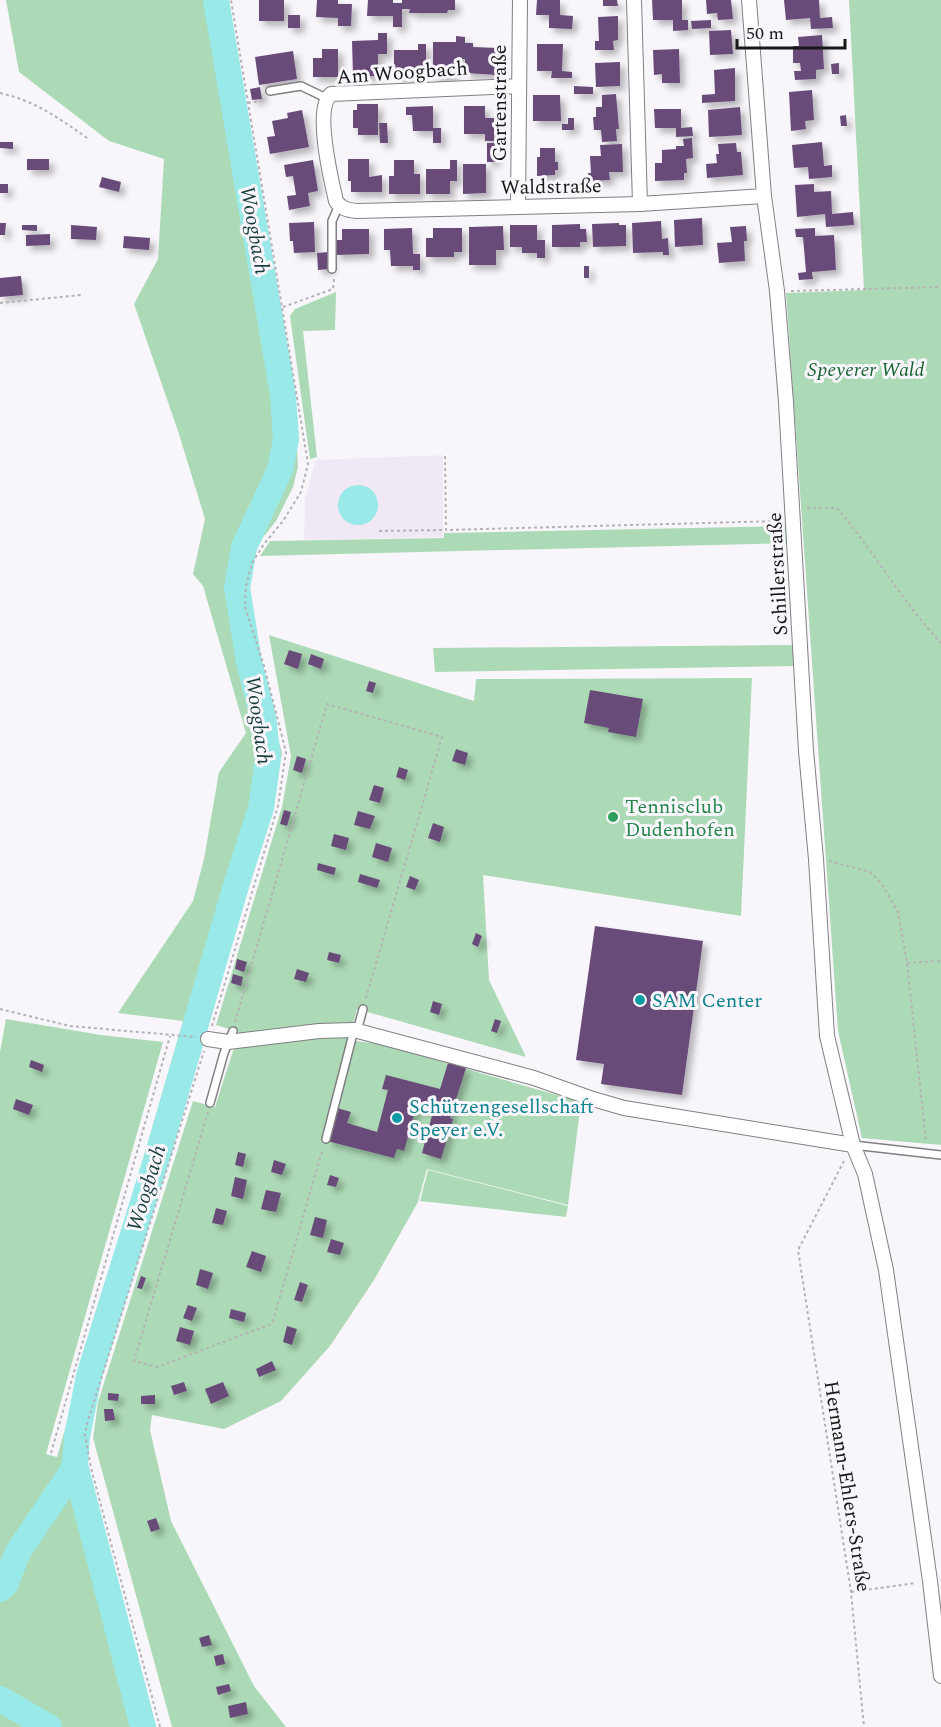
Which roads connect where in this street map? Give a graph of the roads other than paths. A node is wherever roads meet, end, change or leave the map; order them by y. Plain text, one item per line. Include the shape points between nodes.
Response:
1 (520, 0) edge
2 (634, 0) edge
3 (749, 0) edge
4 (518, 86) junction
5 (270, 91) dead end
6 (326, 98) junction
7 (764, 196) junction
8 (640, 204) junction
9 (339, 205) junction
10 (518, 207) junction
11 (332, 269) road end
12 (363, 1009) road end
13 (356, 1030) junction
14 (230, 1036) junction
15 (206, 1038) road end
16 (210, 1103) road end
17 (326, 1140) road end
18 (853, 1145) junction
19 (941, 1155) edge
20 (941, 1676) edge

1 - 4 street, Gartenstraße
2 - 8 street
3 - 7 street, Schillerstraße
4 - 6 street, Am Woogbach via 339,92
4 - 10 street, Gartenstraße
5 - 6 lane via 301,86
6 - 9 street, Am Woogbach via 323,127
7 - 8 street, Waldstraße
7 - 18 street, Schillerstraße via 777,291 794,515 826,1036
8 - 10 street, Waldstraße
9 - 10 street, Waldstraße via 357,211
9 - 11 lane via 332,221
12 - 13 lane
13 - 14 street
13 - 17 lane
13 - 18 street via 534,1078 624,1108
14 - 15 street
14 - 16 lane
18 - 19 lane
18 - 20 street, Schillerstraße via 865,1174 886,1270

